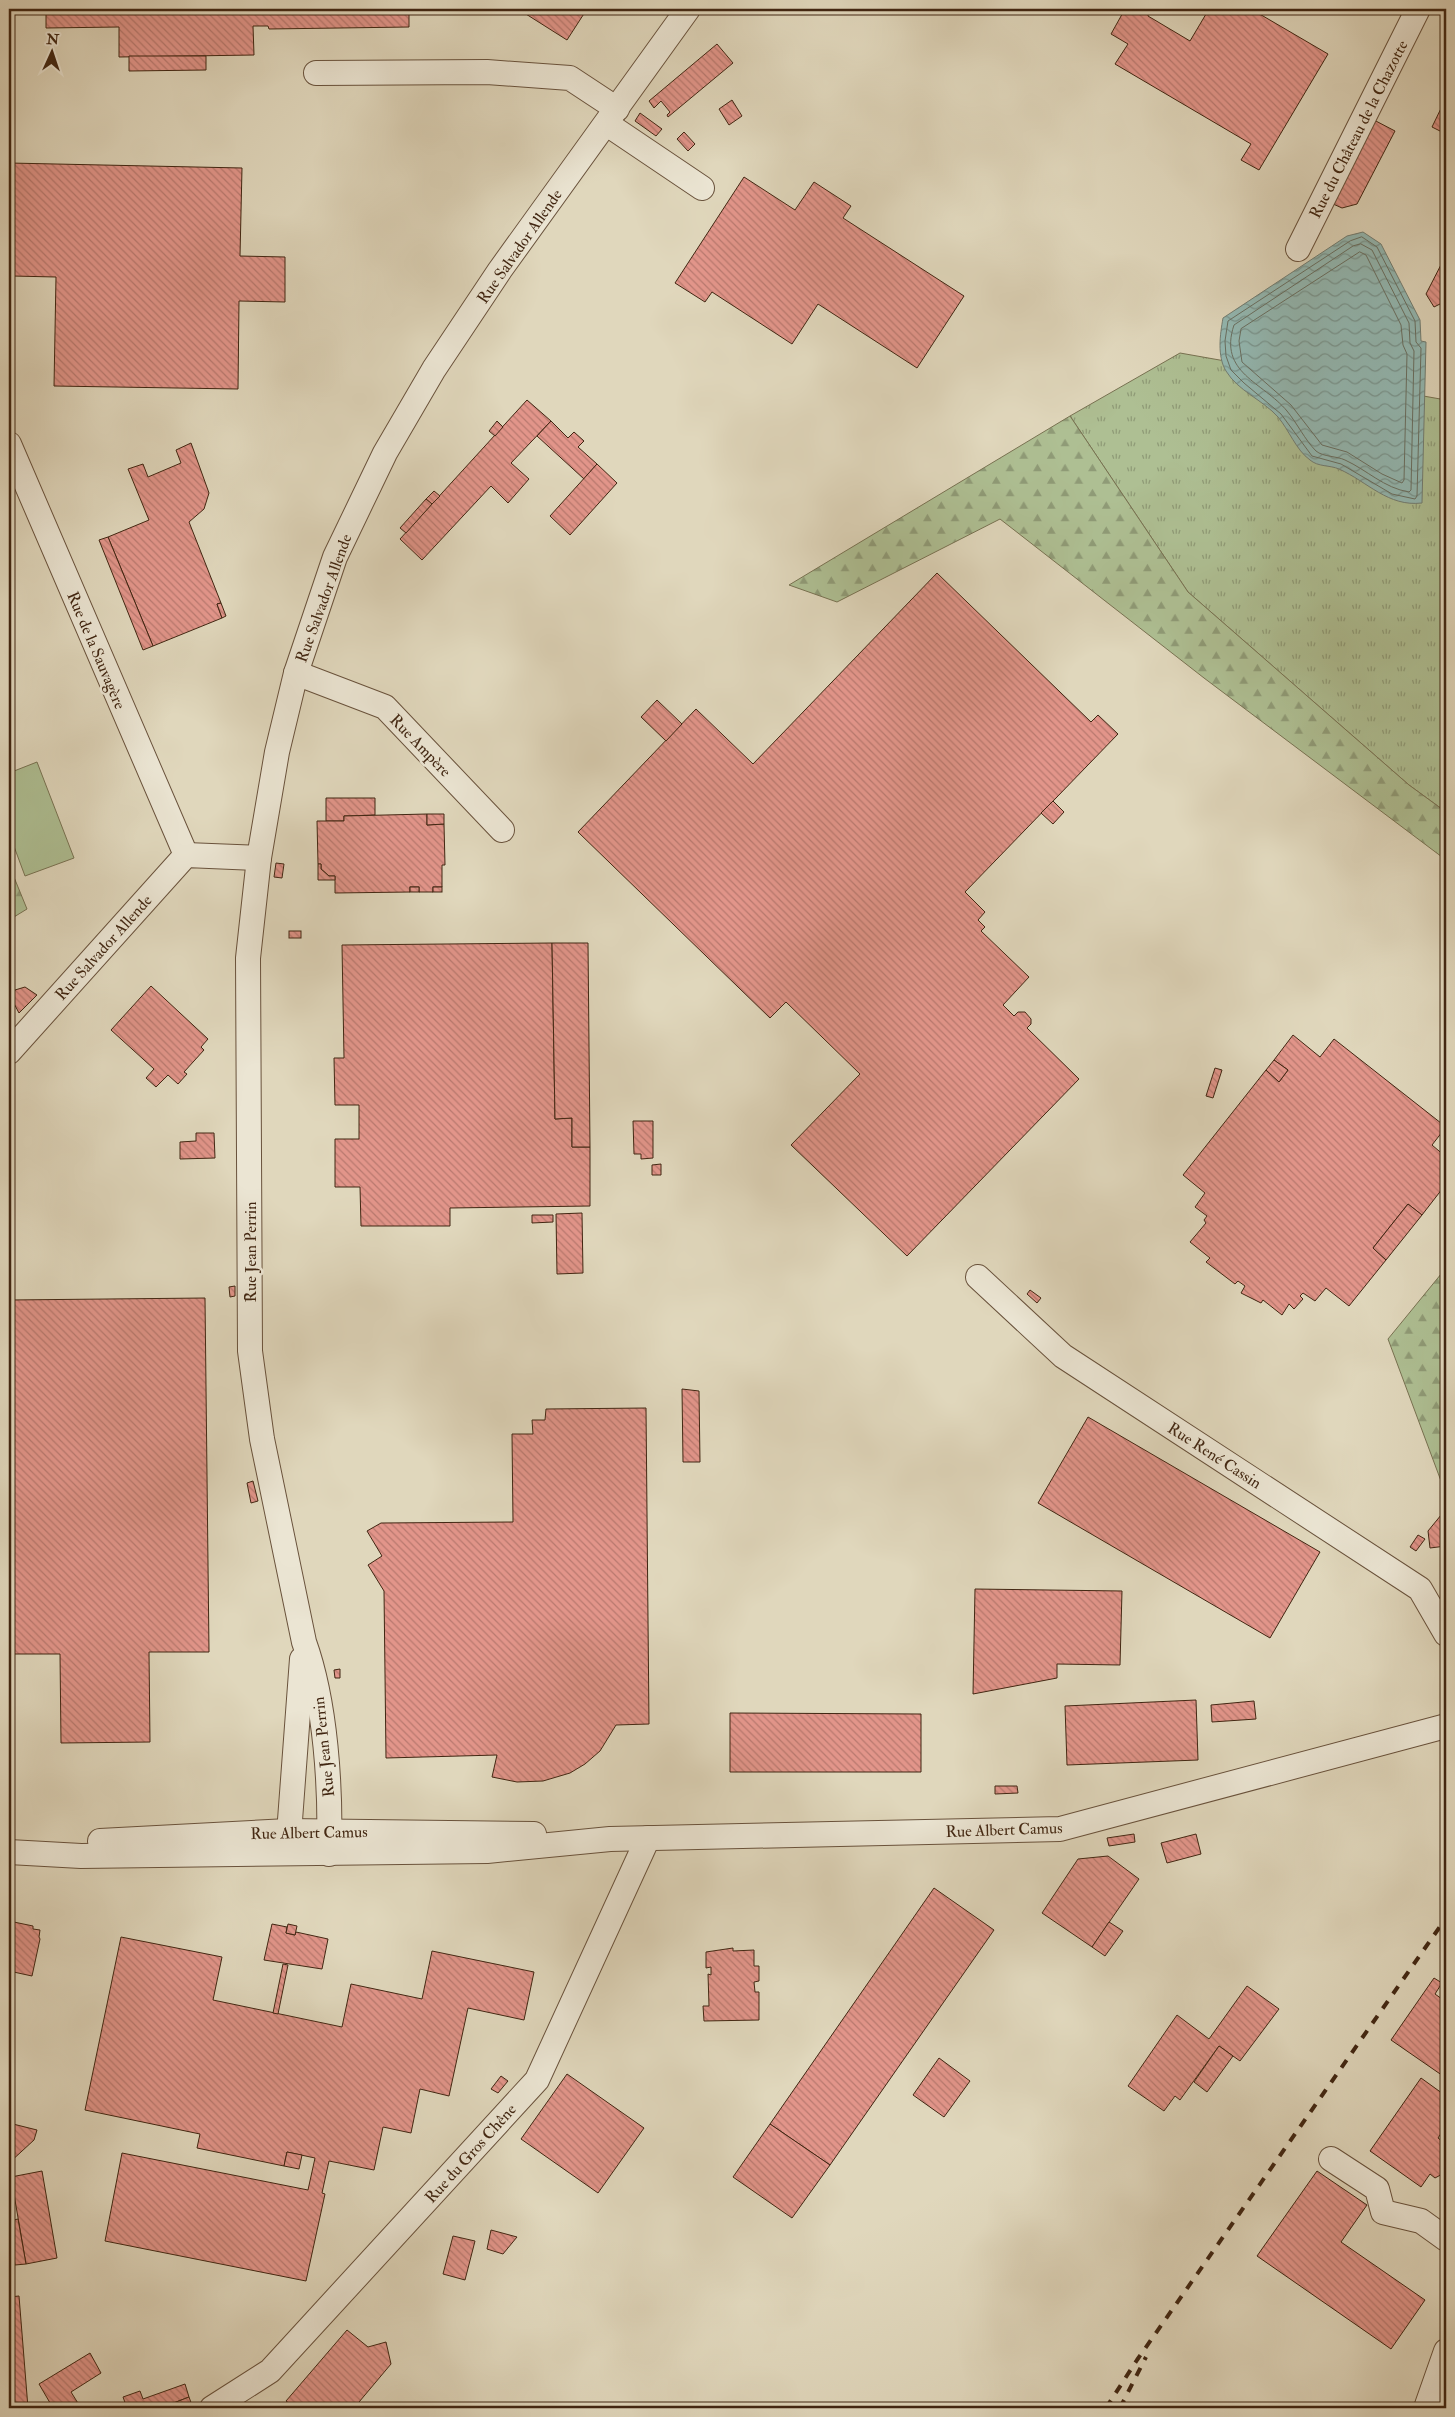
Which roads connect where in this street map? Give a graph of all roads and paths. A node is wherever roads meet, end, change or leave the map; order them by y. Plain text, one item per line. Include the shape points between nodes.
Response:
1 (687, 9) edge
2 (1418, 9) edge
3 (316, 73) dead end
4 (612, 116) junction
5 (702, 188) dead end
6 (1298, 249) dead end
7 (9, 444) edge
8 (296, 673) junction
9 (502, 830) dead end
10 (186, 855) junction
11 (259, 858) junction
12 (9, 1049) edge
13 (978, 1277) dead end
14 (1446, 1634) edge
15 (304, 1642) junction
16 (1446, 1726) edge
17 (288, 1831) junction
18 (330, 1831) junction
19 (648, 1838) junction
20 (610, 1839) junction
21 (9, 1851) edge
22 (288, 1854) junction
23 (329, 1854) junction
24 (1331, 2159) dead end
25 (1446, 2239) edge
26 (1446, 2351) edge
27 (212, 2408) edge
28 (1426, 2408) edge

1 - 4 street, Rue Salvador Allende
2 - 6 street, Rue du Château de la Chazotte
3 - 4 street via 487,72 570,78
4 - 5 street
4 - 8 street, Rue Salvador Allende via 500,270 434,369 385,453 335,557
7 - 10 street, Rue de la Sauvagère
8 - 9 street, Rue Ampère via 385,707
8 - 11 street, Rue Salvador Allende via 277,752
10 - 11 street
10 - 12 street, Rue Salvador Allende
11 - 15 street, Rue Jean Perrin via 248,958 250,1350 262,1439
13 - 14 street, Rue René Cassin via 1064,1356 1420,1589
15 - 17 street, Rue Jean Perrin
15 - 18 street, Rue Jean Perrin via 313,1668 326,1759
16 - 19 street, Rue Albert Camus via 1060,1829
17 - 18 street, Rue Albert Camus
17 - 21 street, Rue Albert Camus via 78,1842
17 - 22 street, Rue Jean Perrin
18 - 20 street, Rue Albert Camus via 513,1833
18 - 23 street, Rue Jean Perrin
19 - 20 street, Rue Albert Camus
19 - 27 street, Rue du Gros Chêne via 537,2080 270,2371
20 - 23 street, Rue Albert Camus via 487,1851
21 - 22 street, Rue Albert Camus via 81,1856
22 - 23 street, Rue Albert Camus
24 - 25 street via 1377,2189 1383,2212 1421,2221
26 - 28 street

